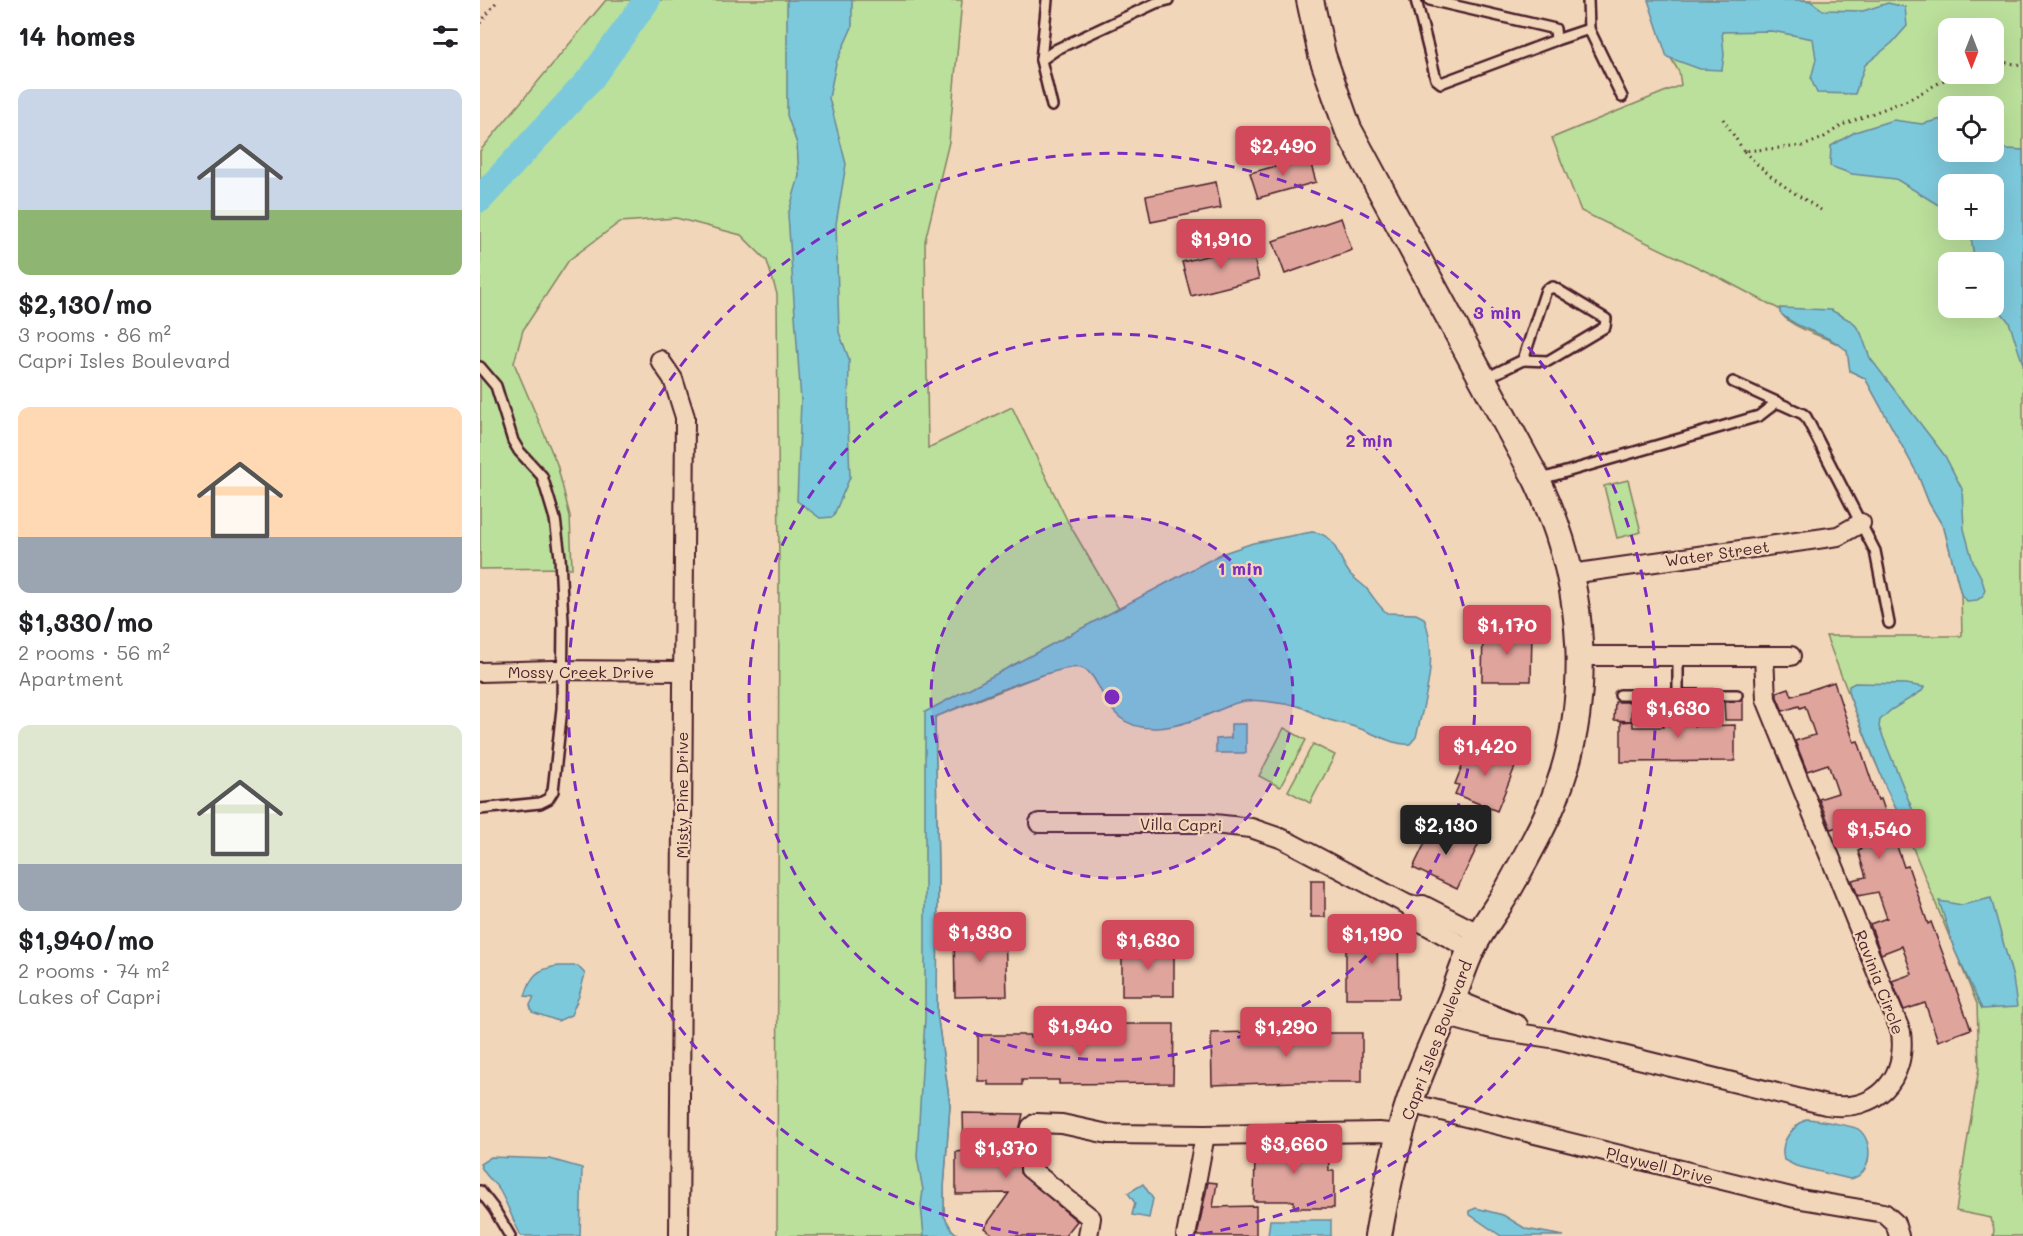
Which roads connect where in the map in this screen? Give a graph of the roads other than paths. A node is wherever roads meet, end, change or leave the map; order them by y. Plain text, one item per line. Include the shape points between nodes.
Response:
1 (1047, 0) edge
2 (1167, 0) edge
3 (1310, 0) edge
4 (1416, 0) edge
5 (1430, 0) edge
6 (1588, 0) edge
7 (1589, 29) junction
8 (1557, 40) junction
9 (1041, 60) junction
10 (1622, 97) dead end
11 (1052, 106) dead end
12 (660, 360) dead end
13 (1523, 360) junction
14 (480, 367) edge
15 (1482, 380) junction
16 (1733, 381) dead end
17 (1777, 402) junction
18 (1537, 480) junction
19 (1861, 523) junction
20 (1571, 574) junction
21 (1890, 623) dead end
22 (1581, 656) junction
23 (1678, 656) junction
24 (1764, 656) junction
25 (1791, 656) dead end
26 (562, 670) junction
27 (682, 671) junction
28 (480, 672) edge
29 (1620, 695) dead end
30 (1678, 695) junction
31 (1737, 695) dead end
32 (480, 809) edge
33 (1039, 823) dead end
34 (1475, 942) junction
35 (1448, 1007) junction
36 (1409, 1103) junction
37 (1400, 1134) junction
38 (1205, 1135) junction
39 (480, 1191) edge
40 (510, 1236) edge
41 (679, 1236) edge
42 (1088, 1236) edge
43 (1186, 1236) edge
44 (1378, 1236) edge
45 (1899, 1236) edge

1 - 9 lane
2 - 9 lane via 1057,49
3 - 15 street, Capri Isles Boulevard via 1322,55 1348,129
4 - 8 lane via 1436,79 1441,83
5 - 8 lane via 1555,29
6 - 7 lane
7 - 8 lane
7 - 10 lane
9 - 11 lane
12 - 27 street, Misty Pine Drive via 673,379 685,417
13 - 13 lane via 1546,290 1553,287 1606,319 1605,327 1548,361
13 - 15 lane
14 - 26 lane via 496,386 513,441 542,476 550,497 563,598
15 - 18 street, Capri Isles Boulevard
16 - 17 lane
17 - 18 lane via 1759,416
17 - 19 lane via 1806,417
18 - 20 street, Capri Isles Boulevard via 1557,524
19 - 20 street, Water Street via 1838,536
19 - 21 lane via 1875,551
20 - 22 street, Capri Isles Boulevard
22 - 23 street
22 - 34 street, Capri Isles Boulevard via 1574,728 1553,800 1507,891
23 - 24 street
23 - 30 lane
24 - 25 street
24 - 35 street, Ravinia Circle via 1766,699 1901,1032 1902,1053 1894,1078 1883,1091 1855,1106 1836,1107 1557,1039 1498,1018
26 - 27 street, Mossy Creek Drive
26 - 28 street, Mossy Creek Drive
26 - 32 lane via 553,791 548,799 524,805
27 - 41 street, Misty Pine Drive
29 - 30 lane
30 - 31 lane
33 - 34 street, Villa Capri via 1229,825 1270,833 1410,906 1423,905
34 - 35 street, Capri Isles Boulevard
35 - 36 street, Capri Isles Boulevard
36 - 37 street, Capri Isles Boulevard
36 - 45 street, Playwell Drive via 1795,1198 1884,1213 1895,1222
37 - 38 street
37 - 44 street, Capri Isles Boulevard
38 - 42 street via 1108,1134 1062,1124 1033,1124 1030,1169 1091,1218
38 - 43 street
39 - 40 lane

